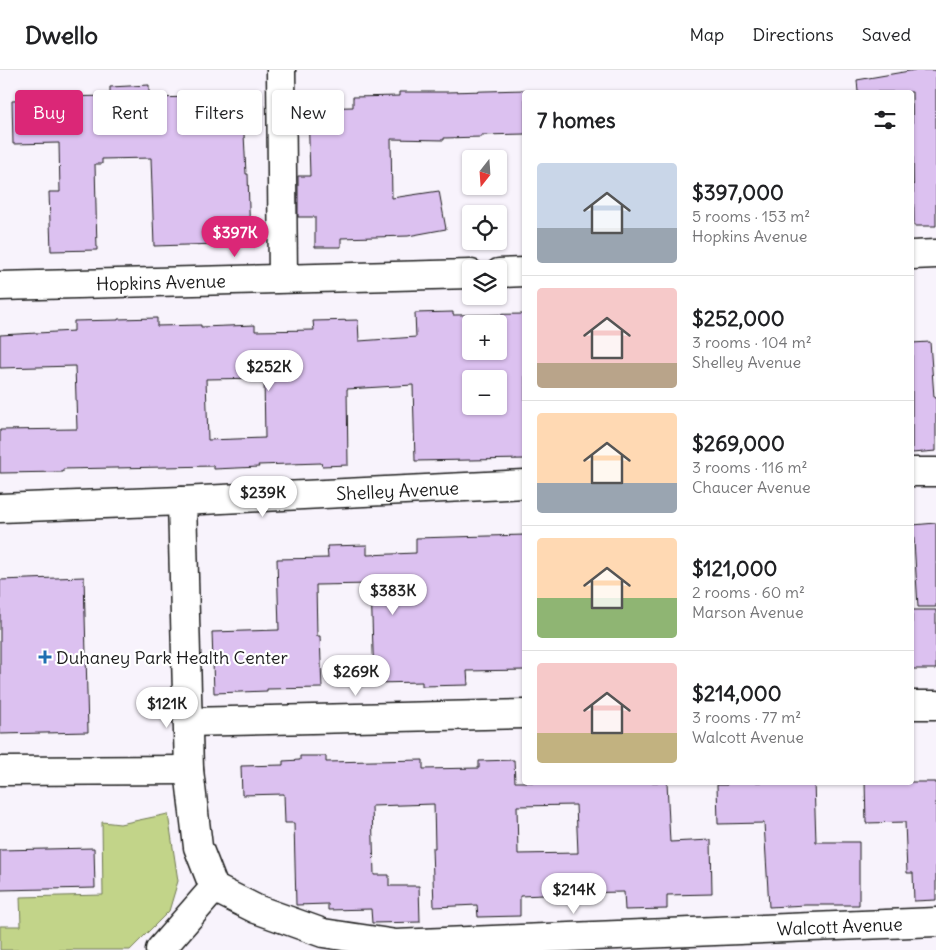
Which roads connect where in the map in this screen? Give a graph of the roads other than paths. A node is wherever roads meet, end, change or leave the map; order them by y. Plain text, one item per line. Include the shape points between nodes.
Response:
1 (281, 70) edge
2 (936, 254) edge
3 (914, 256) edge
4 (522, 272) edge
5 (507, 273) edge
6 (462, 274) edge
7 (283, 278) junction
8 (0, 286) edge
9 (914, 472) edge
10 (936, 472) edge
11 (522, 484) edge
12 (182, 501) junction
13 (0, 508) edge
14 (914, 705) edge
15 (936, 705) edge
16 (522, 714) edge
17 (188, 722) junction
18 (190, 770) junction
19 (0, 771) edge
20 (214, 888) junction
21 (936, 922) edge
22 (691, 941) edge
23 (160, 950) edge

1 - 7 street
2 - 3 street
4 - 5 street
6 - 7 street, Hopkins Avenue
7 - 8 street, Hopkins Avenue
9 - 10 street
11 - 12 street, Shelley Avenue
12 - 13 street, Shelley Avenue
12 - 17 street
14 - 15 street
16 - 17 street
17 - 18 street
18 - 19 street
18 - 20 street via 198,847
20 - 22 street, Walcott Avenue via 256,909 323,933 396,944
20 - 23 street
21 - 22 street, Walcott Avenue

